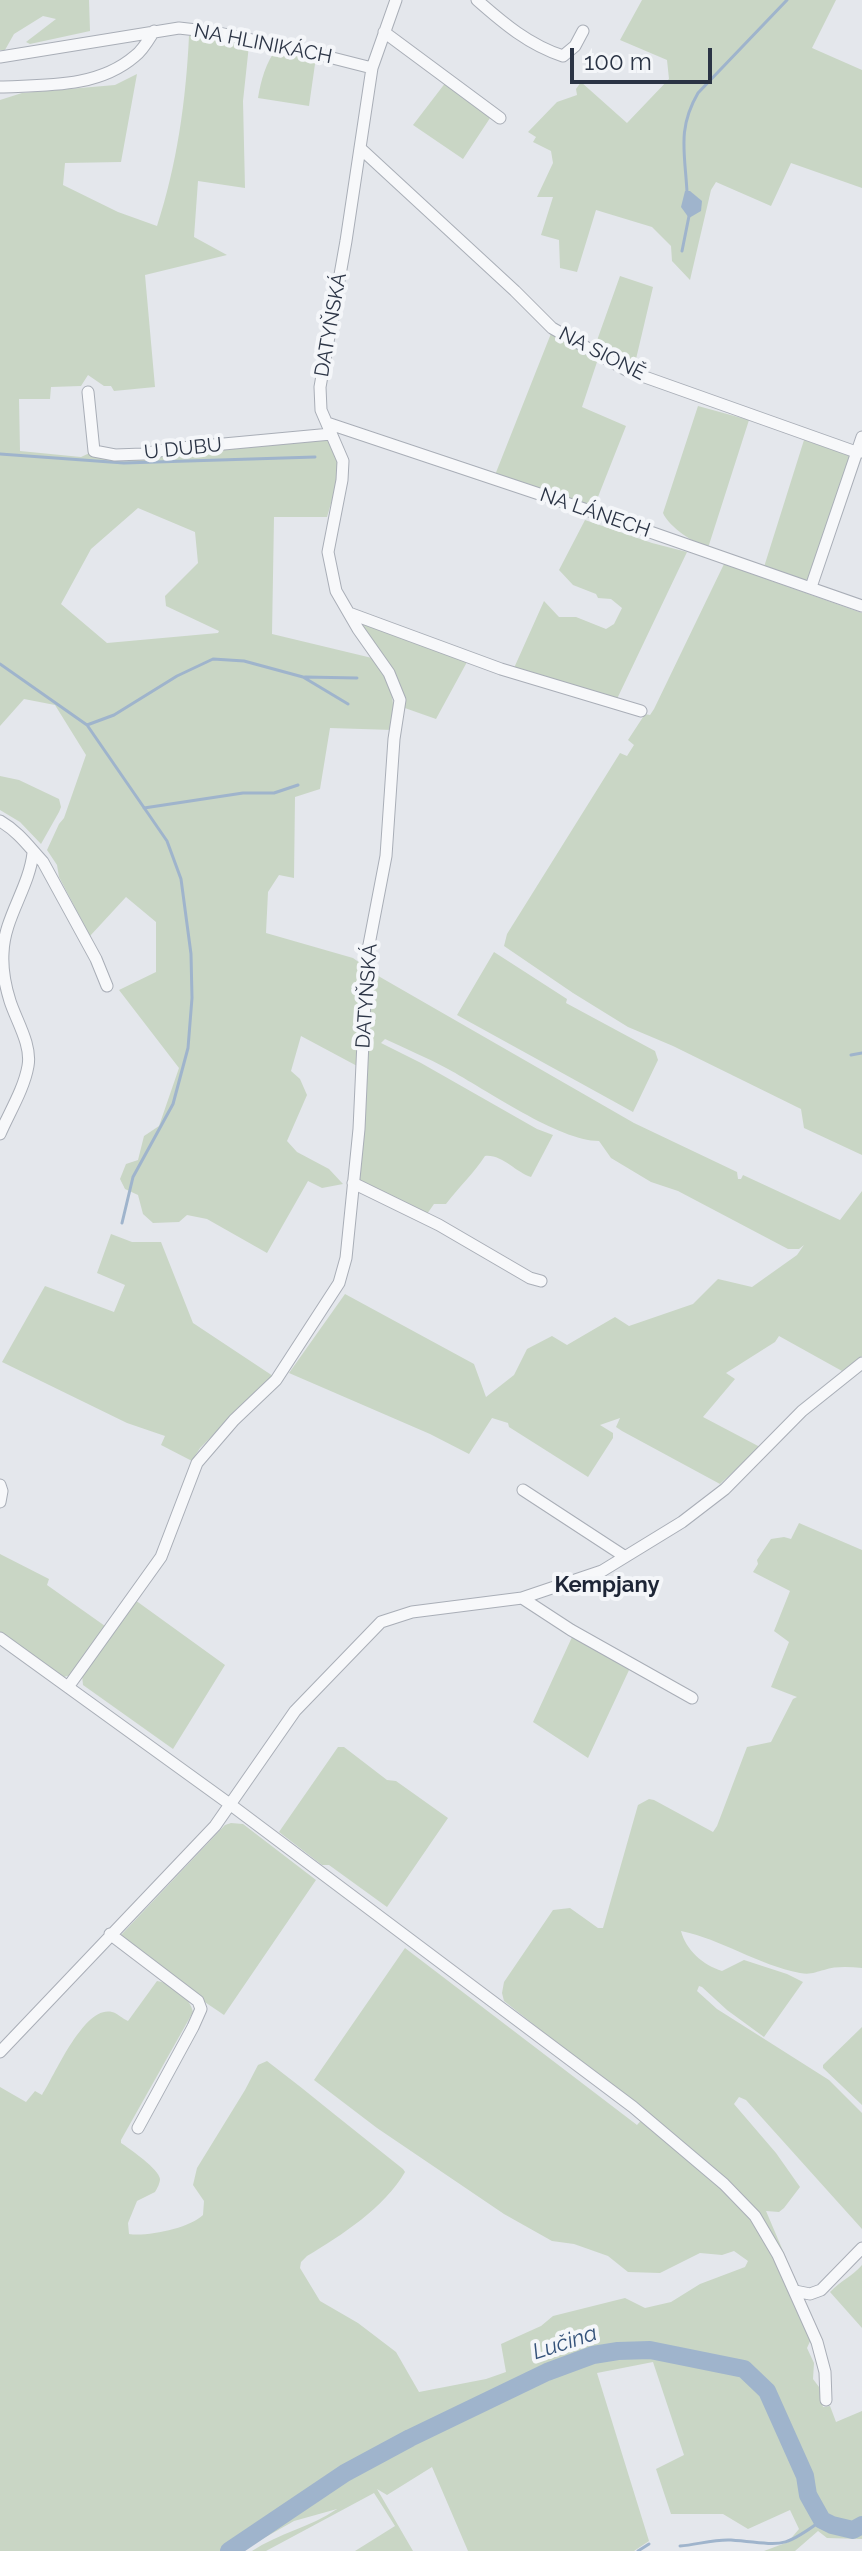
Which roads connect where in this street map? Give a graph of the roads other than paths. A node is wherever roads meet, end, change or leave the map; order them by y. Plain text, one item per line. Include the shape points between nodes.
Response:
1 (396, 0) edge
2 (477, 0) edge
3 (154, 31) junction
4 (583, 31) dead end
5 (384, 32) junction
6 (0, 57) edge
7 (372, 68) junction
8 (0, 87) edge
9 (500, 118) dead end
10 (360, 148) junction
11 (88, 392) dead end
12 (329, 428) junction
13 (862, 437) edge
14 (859, 452) edge
15 (811, 587) junction
16 (862, 606) edge
17 (348, 613) junction
18 (641, 711) dead end
19 (0, 821) edge
20 (33, 853) junction
21 (107, 986) dead end
22 (0, 1134) edge
23 (353, 1183) junction
24 (541, 1281) dead end
25 (862, 1363) edge
26 (0, 1485) edge
27 (523, 1490) dead end
28 (0, 1502) edge
29 (624, 1556) junction
30 (522, 1598) junction
31 (0, 1638) edge
32 (68, 1687) junction
33 (692, 1698) dead end
34 (231, 1805) junction
35 (110, 1934) junction
36 (0, 2052) edge
37 (138, 2128) dead end
38 (862, 2248) edge
39 (795, 2291) junction
40 (826, 2400) dead end

1 - 5 street, DATYŇSKÁ
2 - 4 street via 540,49 563,56
3 - 6 street, NA HLINIKÁCH
3 - 7 street, NA HLINIKÁCH via 214,32
3 - 8 street via 136,56 97,79
5 - 7 street, DATYŇSKÁ
5 - 9 street
7 - 10 street, DATYŇSKÁ
10 - 12 street, DATYŇSKÁ via 320,387
10 - 14 street, NA SIONĚ via 552,328 628,371
11 - 12 street, U DUBU via 94,451 115,455
12 - 15 street, NA LÁNECH
12 - 17 street, DATYŇSKÁ via 343,461 328,552 336,591
13 - 14 street
14 - 15 street
15 - 16 street, NA LÁNECH
17 - 18 street via 501,669
17 - 23 street, DATYŇSKÁ via 389,673 400,700 386,856 367,955
19 - 20 street via 23,837
20 - 21 street via 53,877
20 - 22 street via 31,873 3,948 2,970 29,1064
23 - 24 street
23 - 32 street, DATYŇSKÁ via 339,1283 276,1380 197,1463 161,1557
25 - 29 street via 802,1411 725,1489
26 - 28 street
27 - 29 street
29 - 30 street via 590,1577
30 - 33 street
30 - 34 street via 412,1612 381,1622 295,1711
31 - 32 street
32 - 34 street
34 - 35 street
34 - 39 street via 633,2107 712,2174 769,2235
35 - 36 street
35 - 37 street via 198,2001 201,2009
38 - 39 street via 821,2290
39 - 40 street via 817,2342

